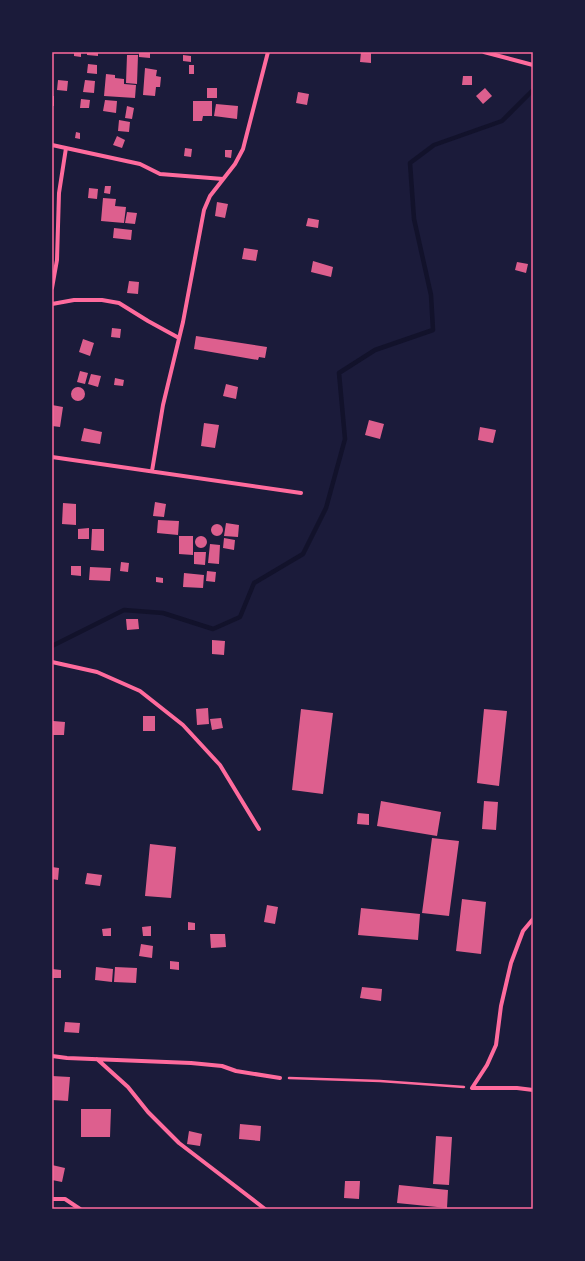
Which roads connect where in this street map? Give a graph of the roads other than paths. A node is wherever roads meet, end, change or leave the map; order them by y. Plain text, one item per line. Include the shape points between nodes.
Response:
1 (268, 52) edge
2 (484, 52) edge
3 (533, 65) edge
4 (52, 145) edge
5 (66, 148) junction
6 (223, 180) junction
7 (52, 288) edge
8 (52, 304) edge
9 (179, 338) junction
10 (52, 457) edge
11 (152, 471) junction
12 (301, 493) dead end
13 (52, 662) edge
14 (259, 829) dead end
15 (533, 919) edge
16 (52, 1056) edge
17 (97, 1059) junction
18 (280, 1078) road end
19 (533, 1090) edge
20 (52, 1199) edge
21 (80, 1209) edge
22 (265, 1209) edge

1 - 6 street via 243,149
2 - 3 street
4 - 5 street
5 - 6 street via 140,164 160,174
5 - 7 street via 59,193 57,260
6 - 9 street via 210,196 204,210
8 - 9 street via 74,300 119,303
9 - 11 street via 163,405
10 - 11 street
11 - 12 street
13 - 14 street via 97,672 140,691 183,725 220,765
15 - 19 street via 523,931 511,963 501,1006 496,1045 472,1088
16 - 17 street
17 - 18 street via 222,1066 236,1071
17 - 22 street via 128,1087 148,1112 179,1143
20 - 21 street via 65,1199

